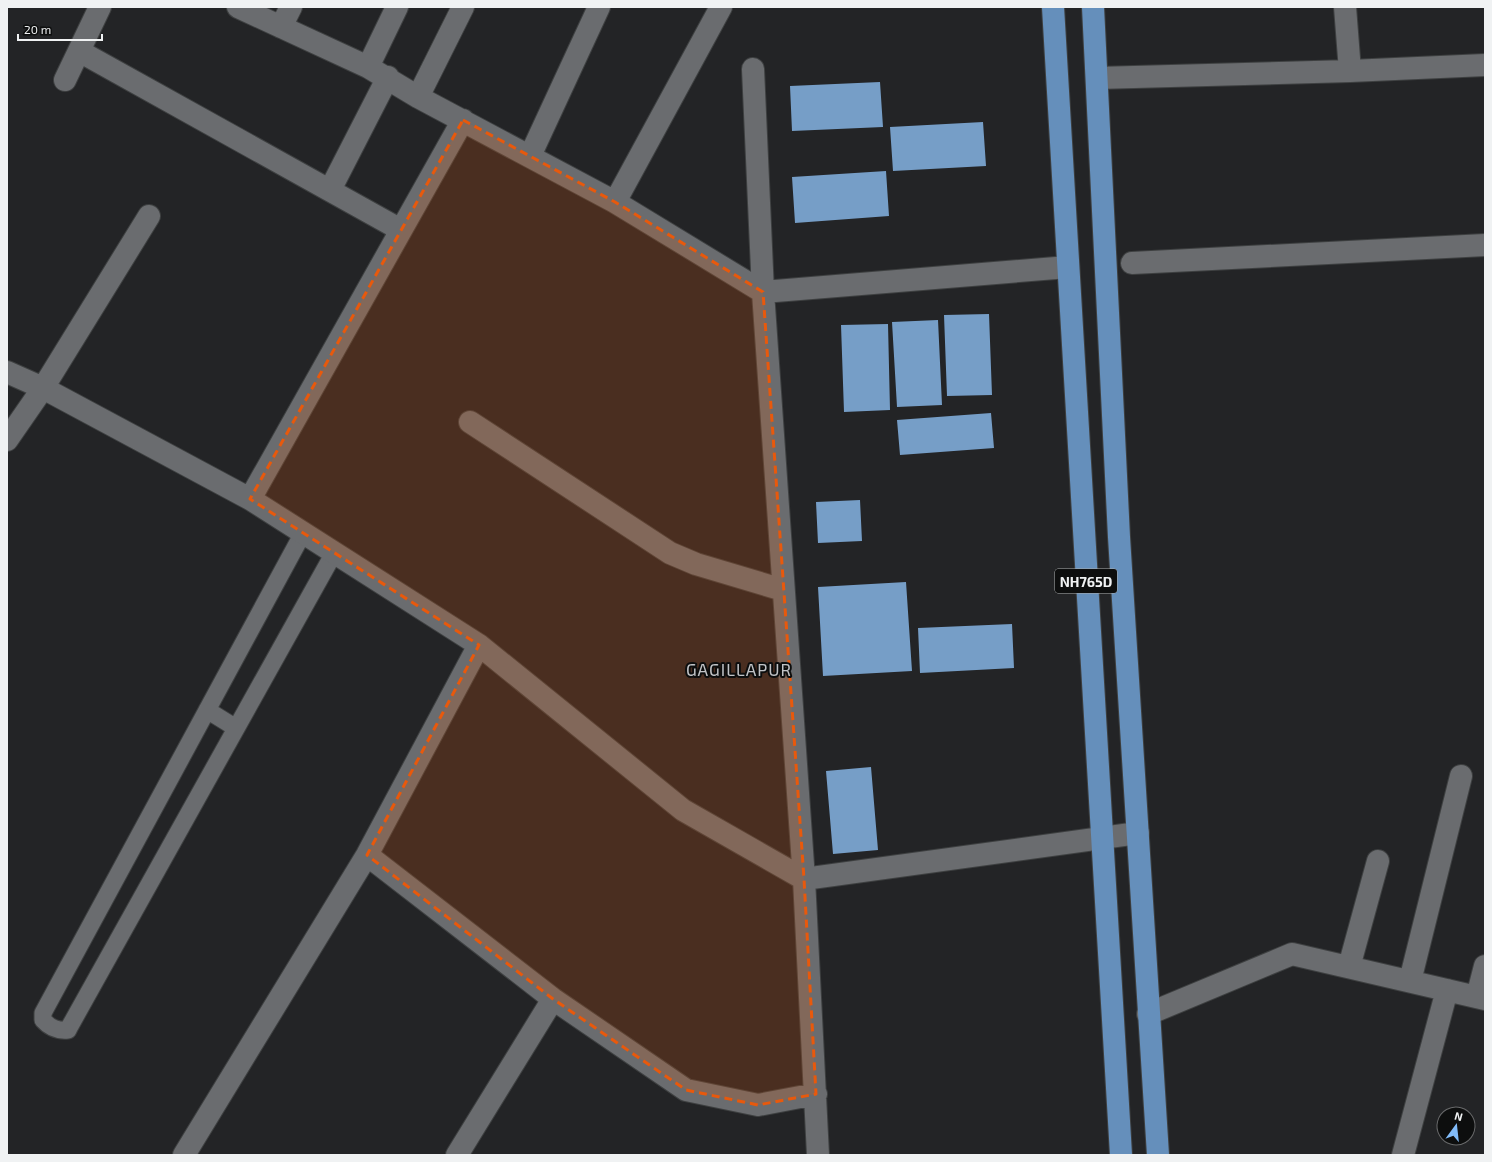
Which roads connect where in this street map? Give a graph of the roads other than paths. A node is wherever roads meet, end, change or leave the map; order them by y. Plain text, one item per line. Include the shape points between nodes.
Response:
1 (100, 7) edge
2 (238, 7) edge
3 (291, 7) edge
4 (397, 7) edge
5 (463, 7) edge
6 (599, 7) edge
7 (721, 7) edge
8 (1053, 7) edge
9 (1093, 7) edge
10 (1345, 7) edge
11 (282, 27) junction
12 (79, 51) junction
13 (1485, 65) edge
14 (368, 67) junction
15 (753, 69) dead end
16 (1350, 72) junction
17 (388, 77) junction
18 (1097, 78) junction
19 (65, 80) dead end
20 (418, 97) junction
21 (463, 120) junction
22 (530, 156) junction
23 (330, 190) junction
24 (615, 202) junction
25 (149, 216) dead end
26 (401, 230) junction
27 (1485, 245) edge
28 (1132, 263) dead end
29 (1068, 267) junction
30 (763, 292) junction
31 (7, 372) edge
32 (43, 388) junction
33 (470, 422) dead end
34 (7, 440) edge
35 (250, 499) junction
36 (303, 533) junction
37 (334, 553) junction
38 (783, 590) junction
39 (479, 645) junction
40 (207, 710) junction
41 (236, 728) junction
42 (1461, 776) dead end
43 (1138, 833) junction
44 (1101, 838) junction
45 (366, 855) junction
46 (1378, 860) dead end
47 (804, 879) junction
48 (1485, 966) edge
49 (1349, 967) junction
50 (1410, 981) junction
51 (1447, 990) junction
52 (1481, 998) edge
53 (553, 999) junction
54 (1148, 1014) junction
55 (816, 1094) junction
56 (184, 1155) edge
57 (457, 1155) edge
58 (818, 1155) edge
59 (1120, 1155) edge
60 (1158, 1155) edge
61 (1403, 1155) edge

1 - 12 street
2 - 11 street
3 - 11 street
4 - 14 street
5 - 20 street
6 - 22 street
7 - 24 street
8 - 29 highway, NH765D
9 - 18 highway, NH765D
10 - 16 street
11 - 14 street
12 - 19 street
12 - 23 street
13 - 16 street
14 - 17 street
15 - 30 street
16 - 18 street
17 - 20 street
17 - 23 street
18 - 43 highway, NH765D via 1119,537
20 - 21 street
21 - 22 street
21 - 26 street
22 - 24 street
23 - 26 street
24 - 30 street
25 - 32 street
26 - 35 street
27 - 28 street
29 - 30 street
29 - 44 highway, NH765D
30 - 38 street
31 - 32 street
32 - 34 street
32 - 35 street
33 - 38 street via 670,553 696,564
35 - 36 street
36 - 37 street
36 - 40 lane
37 - 39 street
37 - 41 lane
38 - 47 street
39 - 45 street
39 - 47 street via 683,810
40 - 41 lane
40 - 41 lane via 43,1013 43,1020 49,1027 59,1031 68,1030
42 - 50 street
43 - 44 street
43 - 54 highway, NH765D
44 - 47 street
44 - 59 highway, NH765D
45 - 53 street
45 - 56 street
46 - 49 street
47 - 55 street
48 - 52 street
49 - 50 street
49 - 54 street via 1292,954
50 - 51 street
51 - 52 street
51 - 61 street
53 - 55 street via 686,1090 758,1105
53 - 57 street
54 - 60 highway, NH765D
55 - 58 street

